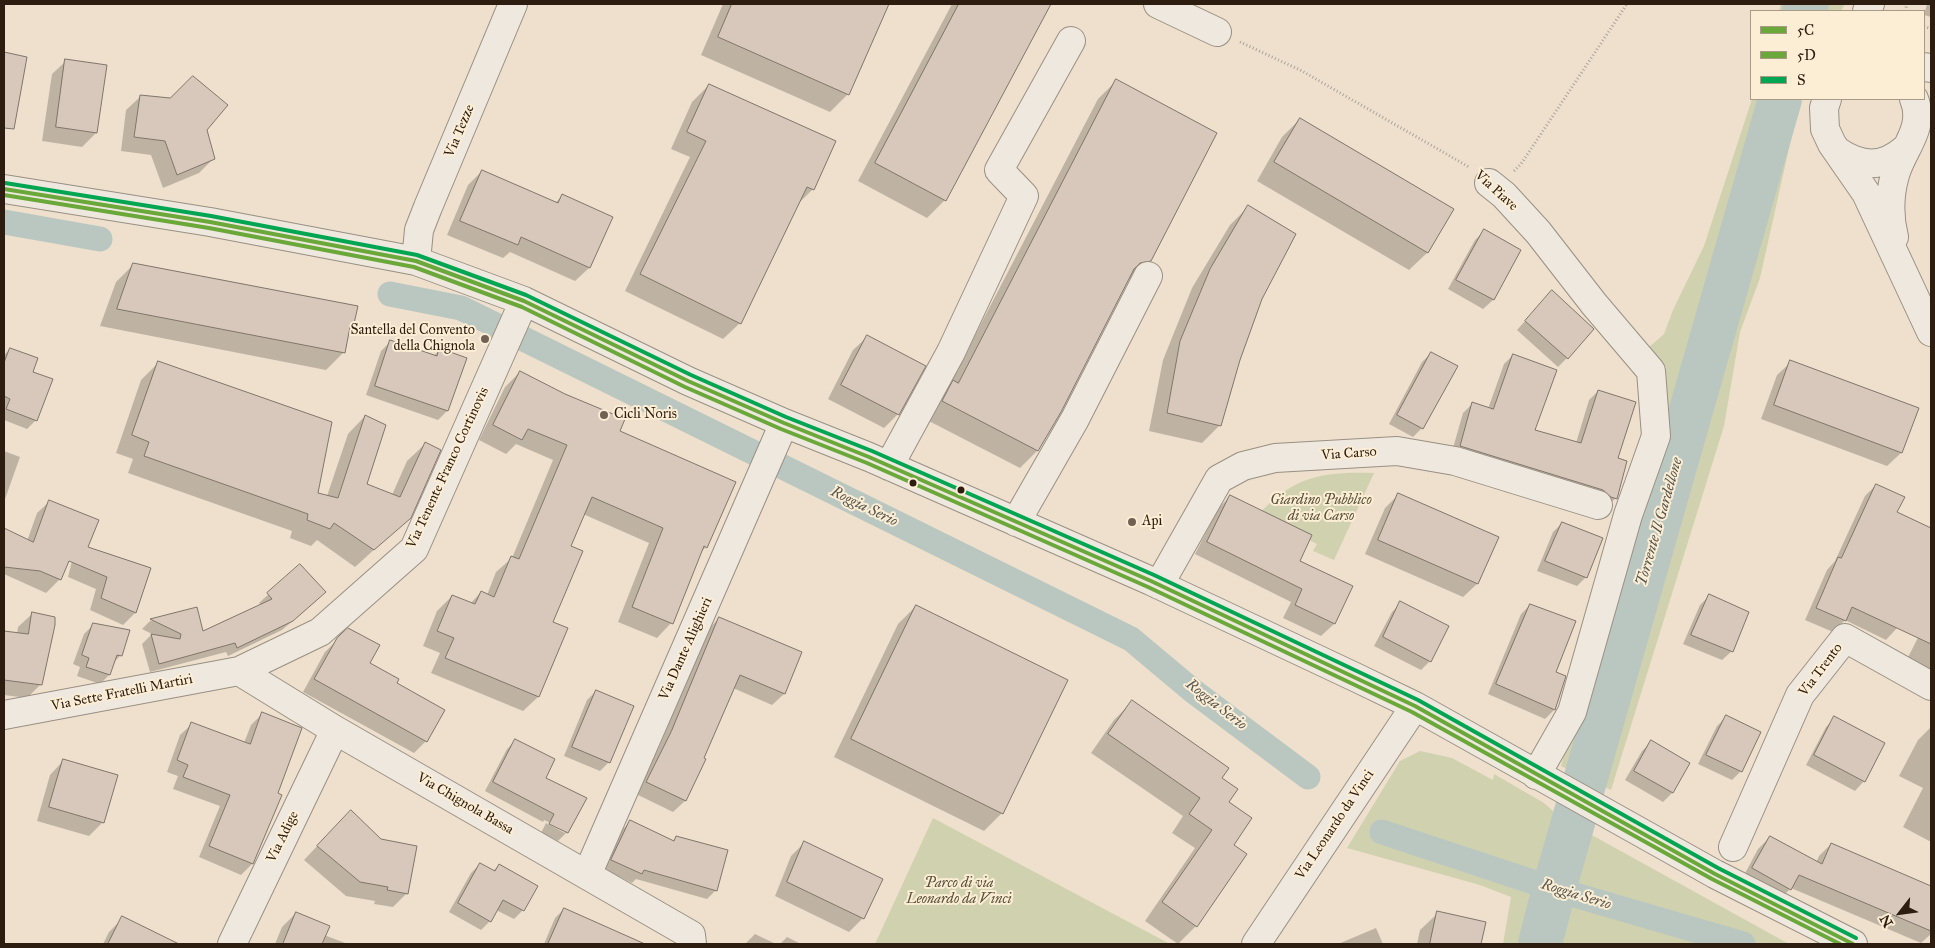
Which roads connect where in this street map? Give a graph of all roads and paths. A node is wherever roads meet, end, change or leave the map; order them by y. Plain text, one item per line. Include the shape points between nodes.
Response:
1 (512, 4) edge
2 (1158, 4) edge
3 (1626, 4) edge
4 (1217, 32) joint
5 (1070, 41) dead end
6 (1827, 100) edge
7 (1921, 106) edge
8 (1905, 149) junction
9 (1837, 150) junction
10 (1489, 183) junction
11 (4, 189) edge
12 (416, 261) junction
13 (1899, 261) junction
14 (1148, 276) dead end
15 (524, 302) junction
16 (1931, 332) edge
17 (784, 423) junction
18 (889, 466) junction
19 (1598, 505) dead end
20 (1016, 522) junction
21 (1159, 585) junction
22 (239, 671) junction
23 (1931, 686) edge
24 (1415, 706) junction
25 (4, 715) edge
26 (335, 730) junction
27 (1547, 781) junction
28 (1733, 848) dead end
29 (587, 875) junction
30 (692, 940) edge
31 (232, 944) edge
32 (1256, 944) edge
33 (1852, 944) edge

1 - 12 street, Via Tezze via 419,230
2 - 4 street
3 - 10 path via 1521,164 1510,175
4 - 10 path, Via Piave via 1310,76 1470,168
5 - 18 street via 999,170 1024,196 951,352
6 - 9 street via 1825,129
7 - 8 street via 1915,134
8 - 9 street via 1885,162 1872,164 1851,160
8 - 13 street via 1891,193 1890,219
9 - 13 street via 1866,193
10 - 27 street, Via Piave via 1538,232 1651,370 1656,436 1628,515 1572,712
11 - 12 street via 210,222
12 - 15 street
13 - 16 street
14 - 20 street via 1075,419
15 - 17 street
15 - 22 street, Via Tenente Franco Cortinovis via 414,549 320,632
17 - 18 street
17 - 29 street, Via Dante Alighieri
18 - 20 street
19 - 21 street, Via Carso via 1455,461 1397,451 1275,458 1243,466 1219,479
20 - 21 street
21 - 24 street
22 - 25 street, Via Sette Fratelli Martiri
22 - 26 street, Via Chignola Bassa
23 - 28 street, Via Trento via 1845,638 1800,695
24 - 27 street
24 - 32 street, Via Leonardo da Vinci
26 - 29 street, Via Chignola Bassa
26 - 31 street, Via Adige
27 - 33 street via 1715,874
29 - 30 street, Via Chignola Bassa

